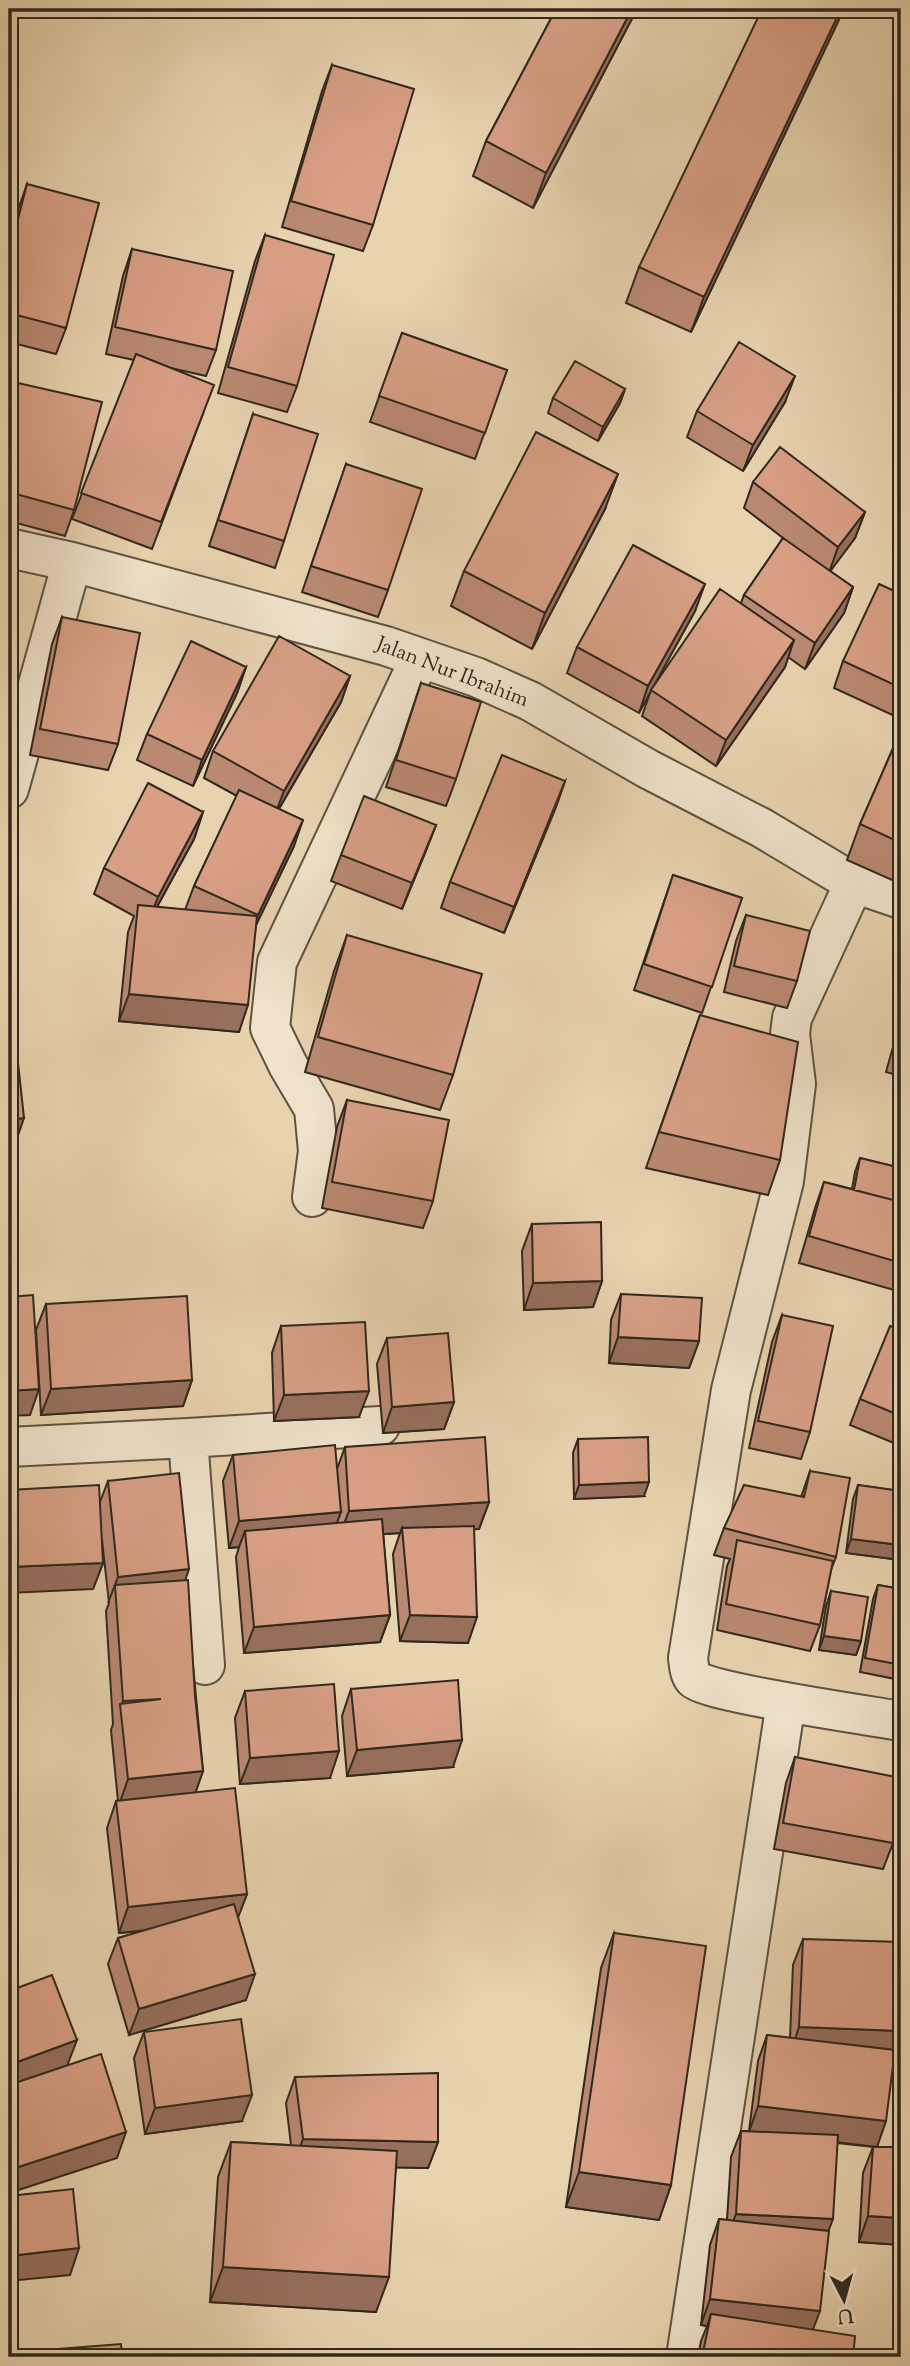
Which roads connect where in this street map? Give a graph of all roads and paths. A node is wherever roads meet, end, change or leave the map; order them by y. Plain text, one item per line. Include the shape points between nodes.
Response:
1 (9, 548) edge
2 (72, 562) junction
3 (420, 658) junction
4 (9, 789) edge
5 (854, 883) junction
6 (901, 899) edge
7 (313, 1196) dead end
8 (380, 1426) dead end
9 (188, 1438) junction
10 (9, 1447) edge
11 (205, 1665) dead end
12 (786, 1702) junction
13 (901, 1721) edge
14 (685, 2357) edge

1 - 2 street, Jalan Nur Ibrahim
2 - 3 street, Jalan Nur Ibrahim
2 - 4 street
3 - 5 street, Jalan Nur Ibrahim via 530,701
3 - 7 street via 277,962 270,1028 314,1109 318,1152
5 - 6 street, Jalan Nur Ibrahim
5 - 12 street via 792,1018 795,1108 784,1181 731,1391 688,1658 695,1680
8 - 9 street
9 - 10 street
9 - 11 street
12 - 13 street
12 - 14 street

